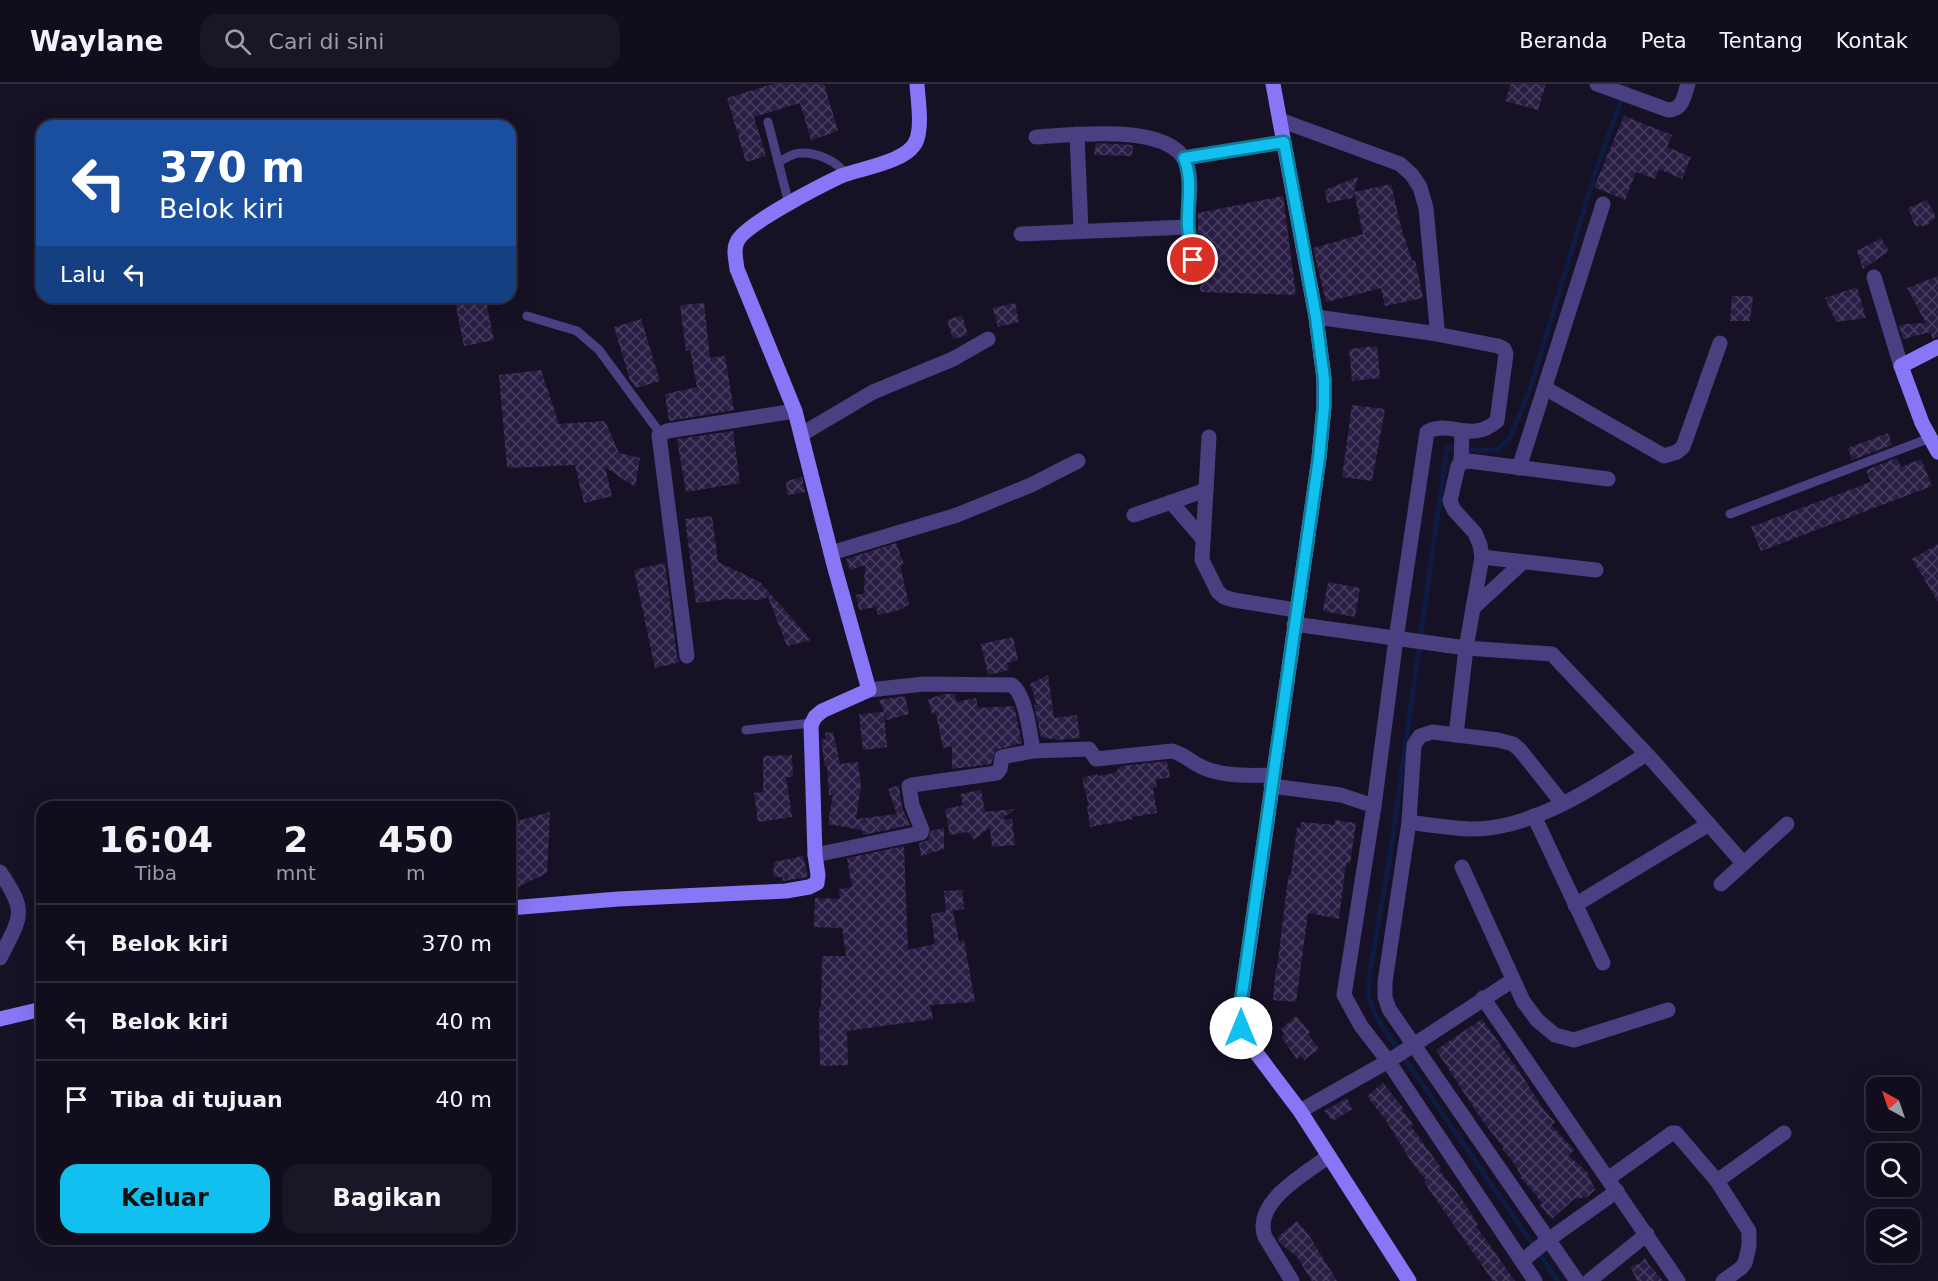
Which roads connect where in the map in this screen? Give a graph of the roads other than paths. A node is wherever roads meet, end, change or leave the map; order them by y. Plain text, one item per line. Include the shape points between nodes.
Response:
1 (917, 84) edge
2 (1273, 84) edge
3 (1597, 84) edge
4 (1688, 84) edge
5 (1280, 120) junction
6 (768, 122) dead end
7 (1077, 134) junction
8 (1036, 137) dead end
9 (1284, 142) junction
10 (1184, 158) junction
11 (778, 162) junction
12 (846, 175) junction
13 (789, 204) junction
14 (1603, 204) dead end
15 (1188, 227) junction
16 (1081, 231) junction
17 (1021, 234) dead end
18 (1193, 260) dead end
19 (1874, 277) dead end
20 (527, 316) dead end
21 (1316, 317) junction
22 (1431, 333) junction
23 (988, 339) dead end
24 (1720, 343) dead end
25 (1938, 347) edge
26 (1901, 366) junction
27 (1545, 388) junction
28 (795, 411) junction
29 (660, 433) junction
30 (802, 434) junction
31 (1462, 434) junction
32 (1209, 438) dead end
33 (1930, 438) junction
34 (1938, 452) edge
35 (1461, 459) junction
36 (1078, 461) dead end
37 (1519, 468) junction
38 (1608, 479) dead end
39 (1206, 490) junction
40 (1171, 502) junction
41 (1730, 514) dead end
42 (1134, 515) dead end
43 (1203, 539) junction
44 (831, 553) junction
45 (1482, 557) junction
46 (1523, 562) junction
47 (1596, 570) dead end
48 (1473, 608) junction
49 (1295, 617) junction
50 (1402, 640) junction
51 (1466, 648) junction
52 (687, 656) dead end
53 (869, 690) junction
54 (812, 723) junction
55 (746, 730) dead end
56 (1456, 735) junction
57 (1033, 751) junction
58 (1646, 754) junction
59 (1272, 781) junction
60 (1563, 804) junction
61 (1374, 806) junction
62 (1534, 816) junction
63 (1409, 822) junction
64 (1709, 824) junction
65 (1787, 824) dead end
66 (815, 855) junction
67 (1743, 863) junction
68 (1462, 867) dead end
69 (0, 872) edge
70 (1721, 884) dead end
71 (1575, 905) junction
72 (516, 908) edge
73 (0, 958) edge
74 (1602, 963) dead end
75 (1513, 980) junction
76 (1484, 998) junction
77 (36, 1010) edge
78 (1668, 1010) dead end
79 (0, 1019) edge
80 (1411, 1047) junction
81 (1390, 1060) junction
82 (1300, 1111) junction
83 (1784, 1133) dead end
84 (1329, 1156) junction
85 (1717, 1181) junction
86 (1613, 1185) junction
87 (1647, 1234) junction
88 (1535, 1250) junction
89 (1292, 1281) edge
90 (1409, 1281) edge
91 (1535, 1281) edge
92 (1577, 1281) edge
93 (1589, 1281) edge
94 (1678, 1281) edge
95 (1723, 1281) edge

1 - 12 street via 919,127 910,150 901,157
2 - 5 street
3 - 4 street via 1673,110 1681,105
5 - 9 street
5 - 22 street via 1400,164 1416,181 1426,208 1437,327
6 - 11 lane
7 - 8 street
7 - 10 street via 1127,134 1163,141
7 - 16 street
9 - 10 street
9 - 21 street
10 - 15 street via 1189,178
11 - 12 lane via 807,153 838,164
11 - 13 lane
12 - 13 street
13 - 28 street via 750,227 737,239 735,250 738,269
14 - 27 street
15 - 16 street
15 - 18 street
16 - 17 street
19 - 26 street
20 - 29 lane via 577,331 599,350
21 - 22 street
21 - 49 street via 1324,406
22 - 31 street via 1498,346 1506,354 1497,421 1489,428
23 - 30 street via 953,359 873,392
24 - 27 street via 1683,447 1669,455 1664,456
25 - 26 street
26 - 33 street
27 - 37 street
28 - 29 street
28 - 30 street
29 - 52 street
30 - 44 street
31 - 35 street
31 - 50 street via 1433,429 1427,432
32 - 39 street
33 - 34 street
33 - 41 lane
35 - 37 street
35 - 45 street via 1450,501 1475,533
36 - 44 street via 957,515
37 - 38 street
39 - 40 street
39 - 43 street
40 - 42 street
40 - 43 street
43 - 49 street via 1202,560 1218,592
44 - 53 street
45 - 46 street
45 - 48 street
46 - 47 street
46 - 48 street
48 - 51 street
49 - 50 street
49 - 59 street
50 - 51 street
50 - 61 street
51 - 56 street
51 - 58 street via 1552,654
53 - 54 street via 822,711
53 - 57 street via 924,684 1012,685 1022,701
54 - 55 lane
54 - 66 street
56 - 60 street via 1513,744
56 - 63 street via 1432,732 1420,736 1414,745
57 - 59 street via 1089,749 1096,759 1172,751 1204,768
57 - 66 street via 1002,757 997,773 909,786 921,832
58 - 60 street
58 - 64 street
59 - 61 street
59 - 82 street via 1239,1018 1245,1038
60 - 62 street
61 - 81 street via 1344,995 1361,1026
62 - 63 street via 1471,829
62 - 71 street
63 - 80 street via 1385,992 1389,1009
64 - 67 street
64 - 71 street
65 - 67 street
66 - 72 street via 817,883 810,887
67 - 70 street
68 - 75 street
69 - 73 street via 19,904 18,919
71 - 74 street
75 - 76 street
75 - 78 street via 1537,1020 1555,1035 1574,1040
76 - 80 street
76 - 86 street
77 - 79 street
80 - 81 street
80 - 88 street
81 - 82 street
81 - 88 street
82 - 84 street
83 - 85 street
84 - 89 street via 1283,1191 1264,1215 1265,1237
84 - 90 street
85 - 86 street via 1672,1133
85 - 95 street via 1749,1231 1750,1239 1745,1263
86 - 87 street
86 - 88 street
87 - 93 street
87 - 94 street
88 - 91 street
88 - 92 street

